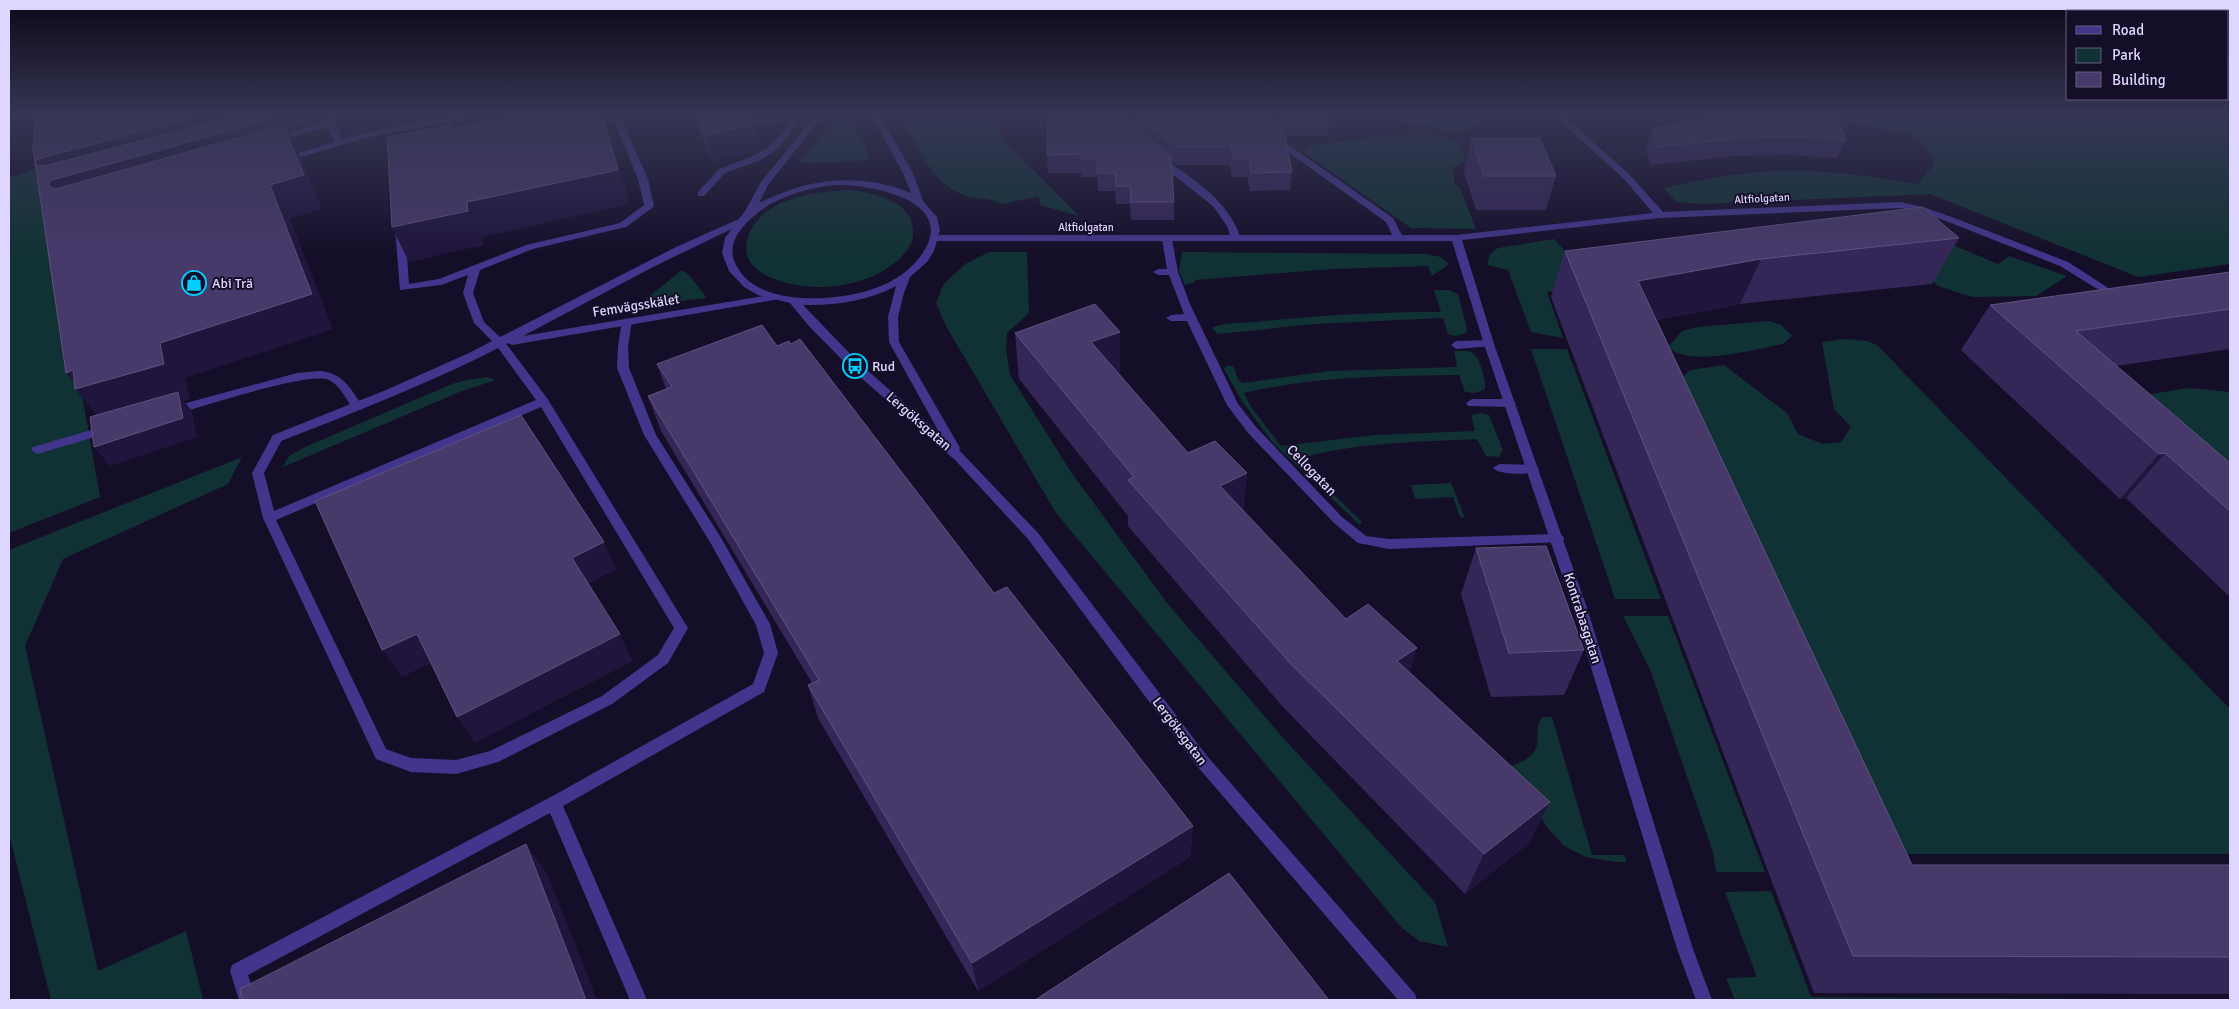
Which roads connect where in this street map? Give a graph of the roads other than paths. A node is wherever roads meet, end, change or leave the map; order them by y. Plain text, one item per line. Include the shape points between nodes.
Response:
1 (278, 161) edge
2 (635, 161) edge
3 (747, 161) edge
4 (782, 161) edge
5 (901, 161) edge
6 (1163, 161) edge
7 (1307, 161) edge
8 (1609, 161) edge
9 (272, 163) edge
10 (701, 194) dead end
11 (918, 201) junction
12 (399, 213) edge
13 (749, 213) junction
14 (1660, 215) junction
15 (741, 221) junction
16 (935, 238) junction
17 (1456, 238) junction
18 (1167, 239) junction
19 (1236, 239) junction
20 (1399, 239) junction
21 (476, 267) junction
22 (1158, 272) dead end
23 (1173, 272) junction
24 (905, 277) junction
25 (2108, 291) edge
26 (776, 297) junction
27 (794, 301) junction
28 (1191, 317) junction
29 (1171, 318) dead end
30 (627, 321) junction
31 (500, 343) junction
32 (1489, 344) junction
33 (1456, 345) dead end
34 (543, 401) junction
35 (1472, 403) dead end
36 (1510, 403) junction
37 (357, 407) junction
38 (160, 414) edge
39 (122, 425) edge
40 (37, 450) dead end
41 (959, 457) junction
42 (1499, 468) dead end
43 (1533, 469) junction
44 (269, 518) junction
45 (1558, 539) junction
46 (554, 803) junction
47 (247, 1000) edge
48 (639, 1000) edge
49 (1408, 1000) edge
50 (1704, 1000) edge

1 - 9 street
2 - 21 street via 649,206 623,225 530,247
3 - 10 street via 720,172
4 - 13 street via 763,185
5 - 11 street
6 - 19 street via 1223,208 1234,226
7 - 20 street via 1390,220
8 - 14 street
11 - 13 street via 900,191 876,184 850,182 795,190
11 - 16 street via 935,224
12 - 21 street via 404,288 441,282
13 - 15 street
14 - 17 street, Altfiolgatan
14 - 25 street, Altfiolgatan via 1900,205 1954,221 2064,264
15 - 26 street via 731,235 727,250 730,265 755,289
15 - 31 street, Femvägsskälet via 696,240
16 - 18 street, Altfiolgatan
16 - 24 street via 926,258
17 - 20 street, Altfiolgatan
17 - 32 street, Kontrabasgatan
18 - 19 street, Altfiolgatan
18 - 23 street, Cellogatan
19 - 20 street, Altfiolgatan
21 - 31 street via 468,292 479,323
22 - 23 street
23 - 28 street, Cellogatan
24 - 27 street via 865,295 818,302
24 - 41 street, Lergöksgatan via 892,315 894,342
26 - 27 street
26 - 30 street, Femvägsskälet
27 - 41 street, Lergöksgatan via 855,366
28 - 29 street
28 - 45 street, Cellogatan via 1233,405 1247,424 1338,520 1363,540 1389,544
30 - 31 street, Femvägsskälet
30 - 46 street via 622,368 650,435 763,624 771,653 759,688
31 - 34 street
31 - 37 street, Femvägsskälet
32 - 33 street
32 - 36 street, Kontrabasgatan
34 - 44 street
34 - 44 street via 681,628 663,659 607,700 493,757 456,767 411,765 380,754
35 - 36 street
36 - 43 street, Kontrabasgatan
37 - 38 street via 341,382 333,376 317,374
37 - 44 street, Femvägsskälet via 277,438 258,473
39 - 40 street
41 - 49 street, Lergöksgatan via 1033,536 1202,761
42 - 43 street
43 - 45 street, Kontrabasgatan
45 - 50 street, Kontrabasgatan via 1685,949
46 - 47 street via 238,971
46 - 48 street

